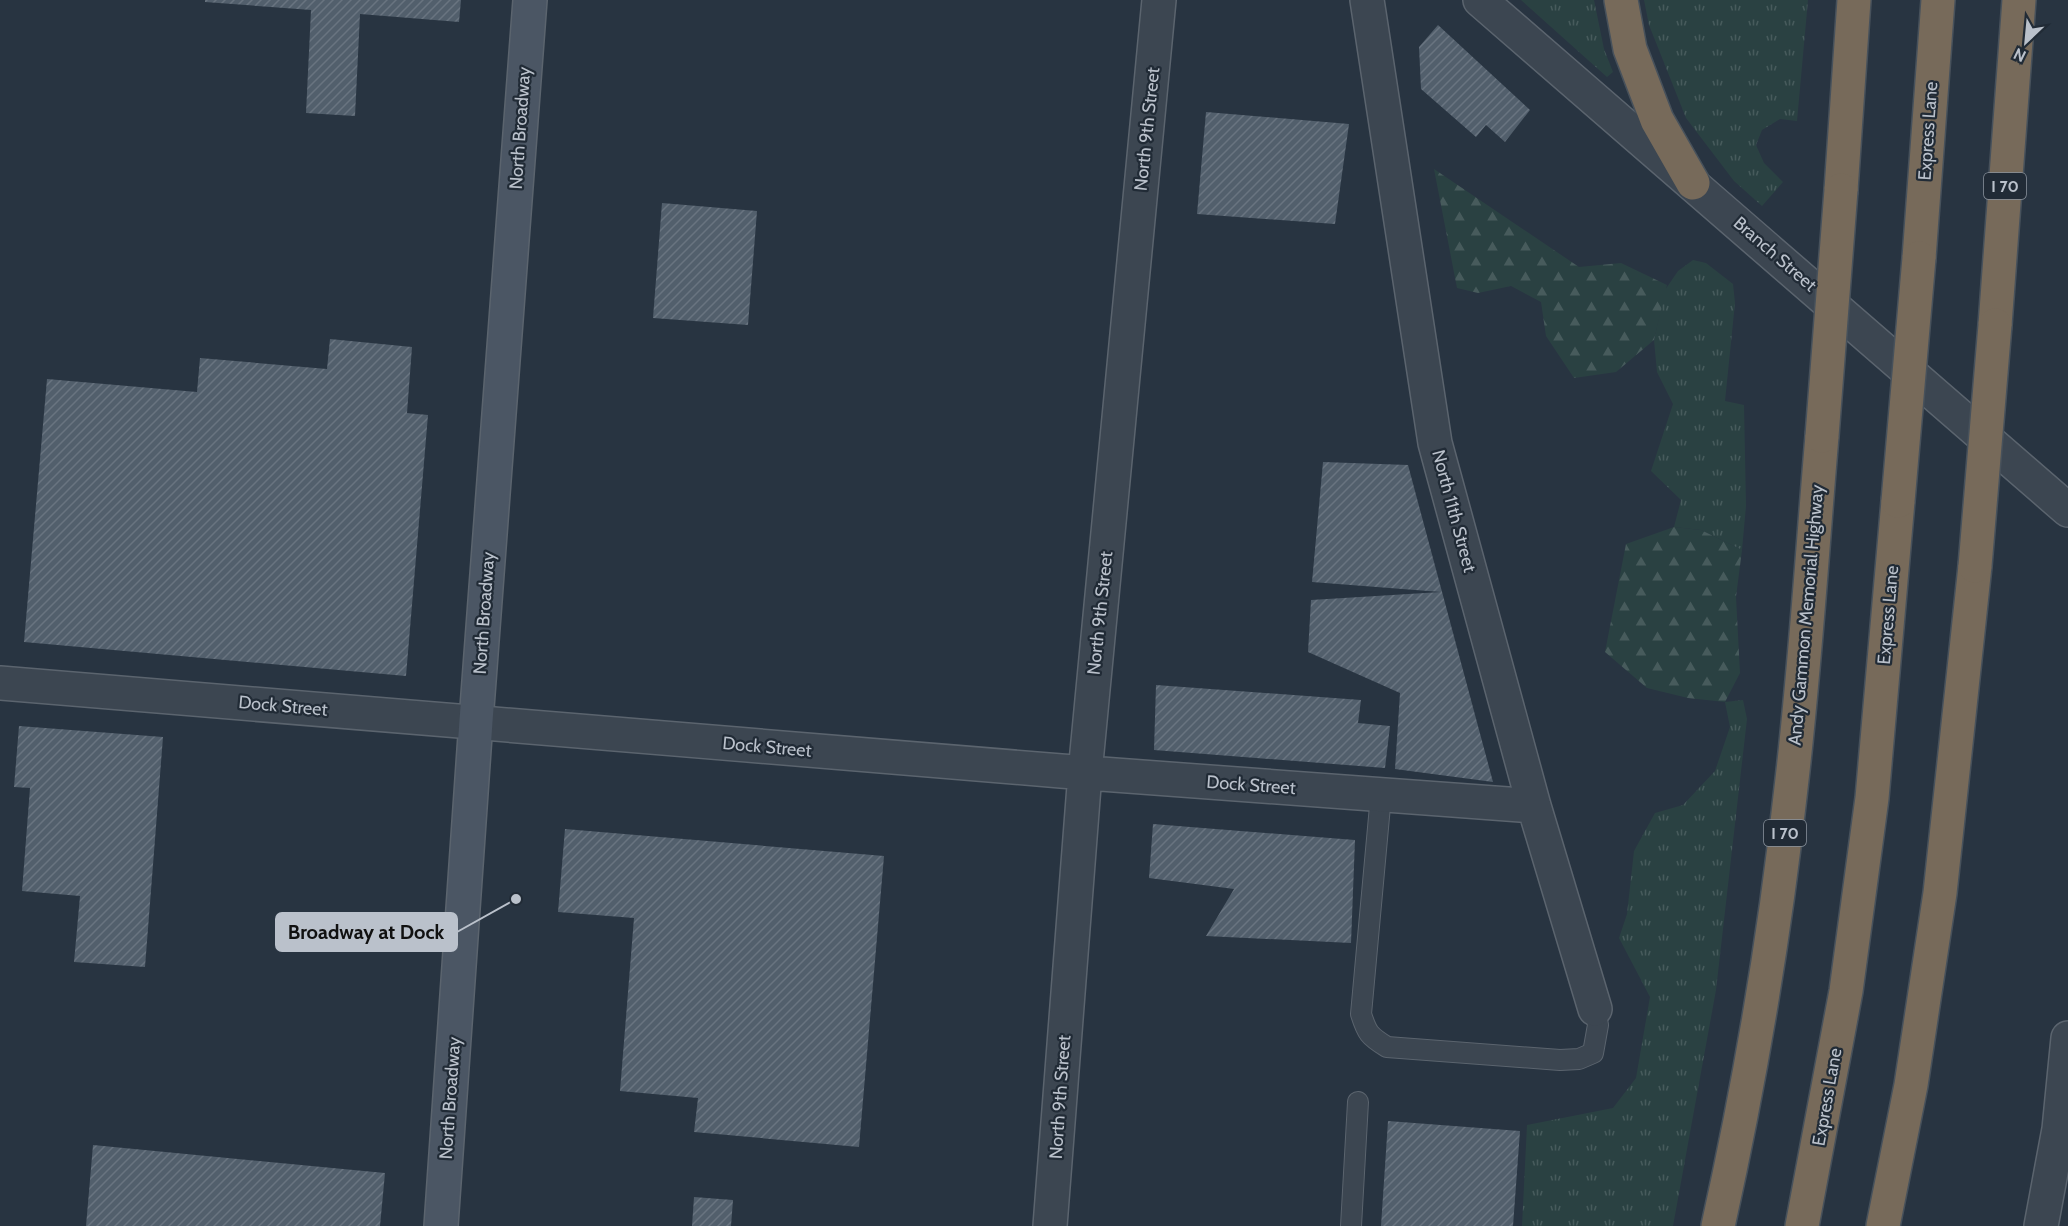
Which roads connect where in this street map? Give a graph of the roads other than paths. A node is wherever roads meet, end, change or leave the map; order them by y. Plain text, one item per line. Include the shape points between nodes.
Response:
1 (530, 0) edge
2 (1159, 0) edge
3 (1367, 0) edge
4 (1480, 0) edge
5 (1621, 0) edge
6 (1854, 0) edge
7 (1938, 0) edge
8 (2019, 0) edge
9 (2034, 0) edge
10 (2015, 48) junction
11 (1693, 183) junction
12 (2068, 510) edge
13 (0, 683) edge
14 (476, 722) junction
15 (1084, 773) junction
16 (1381, 795) junction
17 (1534, 806) junction
18 (1595, 1009) joint
19 (2068, 1038) edge
20 (1358, 1102) dead end
21 (441, 1226) edge
22 (1050, 1226) edge
23 (1351, 1226) edge
24 (1718, 1226) edge
25 (1802, 1226) edge
26 (1883, 1226) edge
27 (2041, 1226) edge

1 - 14 main road, North Broadway
2 - 15 street, North 9th Street
3 - 17 street, North 11th Street via 1435,443
4 - 11 street, Branch Street
5 - 11 highway via 1630,49 1657,120
6 - 24 highway, Andy Gammon Memorial Highway / I 70, bridge via 1791,788 1765,977
7 - 25 highway, Express Lane, bridge via 1871,809 1846,991
8 - 10 highway, I 70
9 - 10 highway
10 - 26 highway, I 70, bridge via 1975,566 1940,893 1911,1085
11 - 12 street, Branch Street
13 - 14 street, Dock Street
14 - 15 street, Dock Street
14 - 21 main road, North Broadway
15 - 16 street, Dock Street
15 - 22 street, North 9th Street
16 - 17 street, Dock Street
16 - 18 lane via 1361,1014 1371,1038 1387,1047 1579,1059 1593,1053 1598,1025
17 - 18 street, North 11th Street
19 - 27 street via 2059,1129
20 - 23 lane

